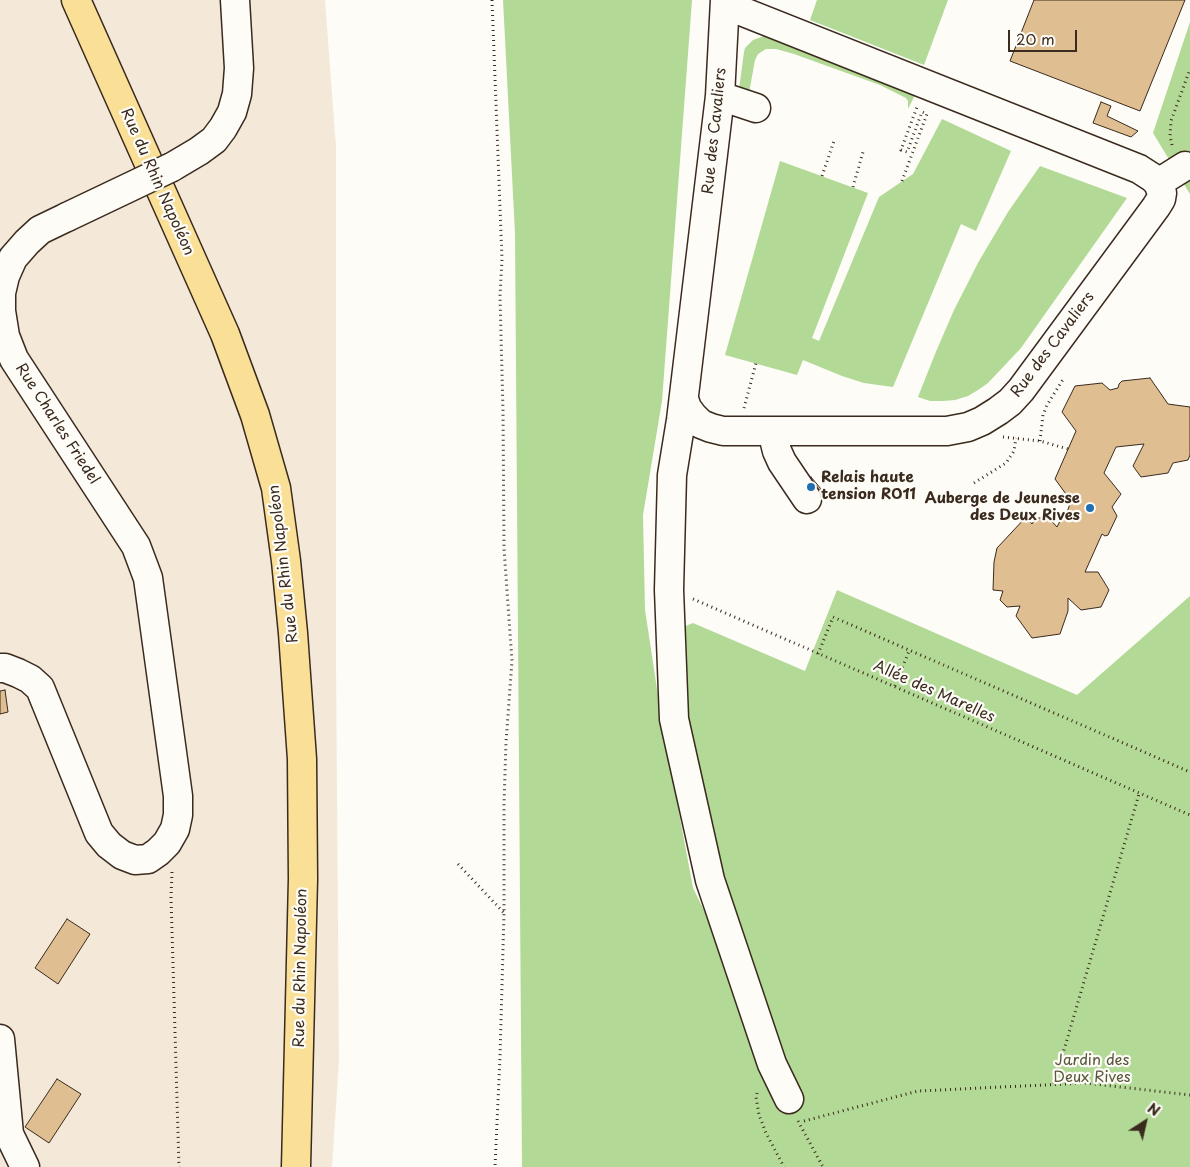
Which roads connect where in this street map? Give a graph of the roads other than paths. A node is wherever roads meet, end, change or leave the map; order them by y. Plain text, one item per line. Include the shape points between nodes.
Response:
1 (76, 0) edge
2 (234, 0) edge
3 (725, 2) edge
4 (766, 10) edge
5 (720, 96) junction
6 (756, 108) dead end
7 (1185, 166) road end
8 (1158, 183) junction
9 (684, 399) junction
10 (772, 431) junction
11 (807, 500) dead end
12 (0, 668) edge
13 (0, 1039) edge
14 (793, 1111) road end
15 (25, 1167) edge
16 (296, 1167) edge

1 - 16 main road, Rue du Rhin Napoléon via 225,334 256,415 276,488 290,597 302,758 303,878
2 - 12 street, Rue Charles Friedel, bridge via 239,68 237,94 232,112 214,140 172,167 40,230 13,258 1,293 5,336 14,359 136,546 148,578 178,796 175,829 158,852 160,863 122,855 99,833 40,688 30,679
3 - 4 street, Rue des Cavaliers
3 - 5 street, Rue des Cavaliers
4 - 8 street, Rue des Cavaliers via 951,85 1139,169
5 - 6 street
5 - 9 street, Rue des Cavaliers
7 - 8 street
8 - 10 street, Rue des Cavaliers via 1162,192 1156,207 1021,390 998,411 968,427 947,431
9 - 10 street, Rue des Cavaliers via 693,416 711,428
9 - 14 street via 672,475 669,590 674,719 710,880 772,1064
10 - 11 street via 782,462
13 - 15 street via 9,1134

